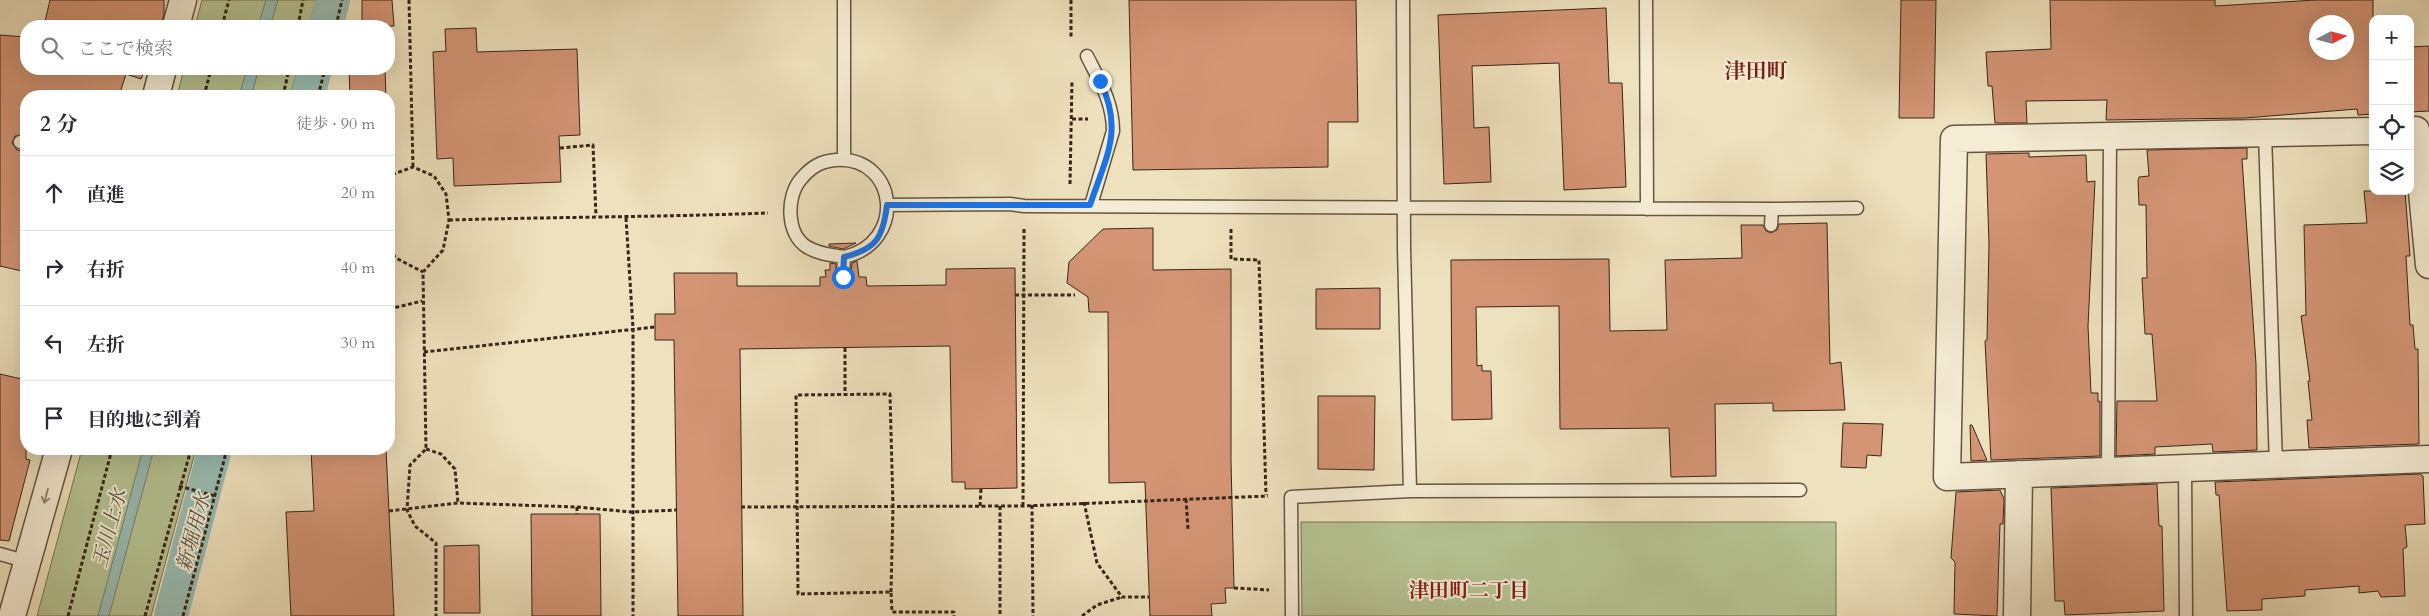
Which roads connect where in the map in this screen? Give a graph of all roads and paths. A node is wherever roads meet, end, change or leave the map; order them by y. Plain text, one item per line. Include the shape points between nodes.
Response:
1 (183, 0) edge
2 (229, 0) edge
3 (303, 0) edge
4 (342, 0) edge
5 (409, 0) edge
6 (844, 0) edge
7 (1071, 0) edge
8 (1403, 0) edge
9 (1646, 0) edge
10 (178, 20) edge
11 (224, 20) edge
12 (299, 20) edge
13 (337, 20) edge
14 (1071, 40) dead end
15 (1087, 56) dead end
16 (162, 75) edge
17 (209, 75) edge
18 (288, 75) edge
19 (323, 75) edge
20 (1072, 79) dead end
21 (158, 90) edge
22 (206, 90) edge
23 (284, 90) edge
24 (320, 90) edge
25 (2418, 130) edge
26 (2369, 131) edge
27 (2265, 134) junction
28 (2110, 136) junction
29 (560, 148) dead end
30 (844, 160) junction
31 (413, 166) junction
32 (395, 173) edge
33 (1070, 204) junction
34 (887, 205) junction
35 (1090, 205) junction
36 (1024, 206) junction
37 (1231, 206) junction
38 (1404, 207) junction
39 (1857, 208) dead end
40 (1647, 209) junction
41 (1772, 210) junction
42 (790, 212) junction
43 (596, 216) junction
44 (626, 218) junction
45 (449, 220) junction
46 (1771, 225) dead end
47 (395, 257) edge
48 (844, 257) junction
49 (2429, 264) edge
50 (423, 272) junction
51 (843, 277) dead end
52 (1015, 295) dead end
53 (1075, 295) dead end
54 (1024, 296) junction
55 (422, 301) junction
56 (395, 308) edge
57 (655, 327) dead end
58 (633, 328) junction
59 (844, 348) dead end
60 (424, 352) junction
61 (845, 395) junction
62 (426, 448) junction
63 (56, 455) edge
64 (110, 455) edge
65 (189, 455) edge
66 (225, 455) edge
67 (2429, 459) edge
68 (2276, 465) junction
69 (2184, 468) junction
70 (2108, 471) junction
71 (2019, 474) junction
72 (179, 486) junction
73 (980, 488) dead end
74 (1410, 490) junction
75 (1800, 490) dead end
76 (214, 496) junction
77 (1266, 496) junction
78 (1291, 497) junction
79 (1186, 499) junction
80 (1084, 502) junction
81 (458, 503) junction
82 (1032, 505) junction
83 (795, 506) junction
84 (980, 506) junction
85 (1000, 506) junction
86 (1023, 506) junction
87 (577, 507) junction
88 (741, 507) dead end
89 (893, 507) junction
90 (407, 510) junction
91 (677, 510) dead end
92 (389, 511) dead end
93 (631, 512) junction
94 (577, 514) dead end
95 (1188, 529) dead end
96 (0, 554) edge
97 (28, 562) junction
98 (1234, 588) dead end
99 (1292, 591) junction
100 (891, 592) junction
101 (1122, 597) junction
102 (1149, 597) dead end
103 (12, 616) edge
104 (68, 616) edge
105 (145, 616) edge
106 (183, 616) edge
107 (436, 616) edge
108 (633, 616) edge
109 (954, 616) edge
110 (1000, 616) edge
111 (1033, 616) edge
112 (1082, 616) edge
113 (1292, 616) edge
114 (2017, 616) edge
115 (2186, 616) edge

1 - 10 street
2 - 11 path
3 - 12 path
4 - 13 path
5 - 31 path
6 - 30 lane
7 - 14 path
8 - 38 lane
9 - 40 lane
15 - 35 lane via 1109,99 1113,119 1113,131
16 - 21 street
17 - 22 path
18 - 23 path
19 - 24 path
20 - 33 path
25 - 49 street
26 - 27 street
27 - 28 street
27 - 68 lane
28 - 70 lane
28 - 71 street via 1954,139 1947,477
29 - 43 path via 593,146
30 - 34 lane via 869,167 882,183
30 - 42 lane via 823,161 808,170 795,186
31 - 32 path
31 - 45 path via 434,176 446,194
33 - 35 lane
33 - 36 lane
34 - 36 lane
34 - 48 lane via 884,228 873,244 858,254
35 - 37 lane
36 - 54 path
37 - 38 lane
37 - 77 path via 1231,259 1259,260
38 - 40 lane
38 - 74 lane
39 - 41 lane
40 - 41 lane
41 - 46 lane
42 - 44 path
42 - 48 lane via 797,237 807,247 822,254
43 - 44 path
43 - 45 path
44 - 58 path
45 - 50 path via 443,250
47 - 50 path
48 - 51 lane
50 - 55 path
52 - 54 path
53 - 54 path
54 - 86 path
55 - 56 path
55 - 60 path
57 - 58 path
58 - 60 path
58 - 93 path
59 - 61 path
60 - 62 path
61 - 83 path via 796,395
61 - 89 path via 890,394
62 - 81 path via 441,454 455,468
62 - 90 path via 410,465
63 -> 97 street
64 - 104 path
65 - 72 path
66 - 76 path
67 - 68 street
68 - 69 street
69 - 70 street
69 - 115 lane
70 - 71 street
71 - 114 street
72 - 76 path
72 - 105 path
73 - 84 path
74 - 75 lane
74 - 78 lane
76 - 106 path
77 - 78 path
77 - 79 path
78 - 99 lane
79 - 80 path
79 - 95 path
80 - 82 path
80 - 101 path via 1097,563
81 - 87 path
81 - 90 path
82 - 86 path
82 - 111 path
83 - 88 path
83 - 89 path
83 - 100 path via 798,594
84 - 85 path
84 - 89 path
85 - 86 path
85 - 110 path
87 - 93 path
87 - 94 path
89 - 100 path
90 - 92 path
90 - 107 path via 415,526 436,543
91 - 93 path
93 - 108 path
96 - 97 lane
97 - 103 street
98 - 99 path
99 - 113 lane
100 - 109 path via 892,612 954,612
101 - 102 path
101 - 112 path via 1097,605

